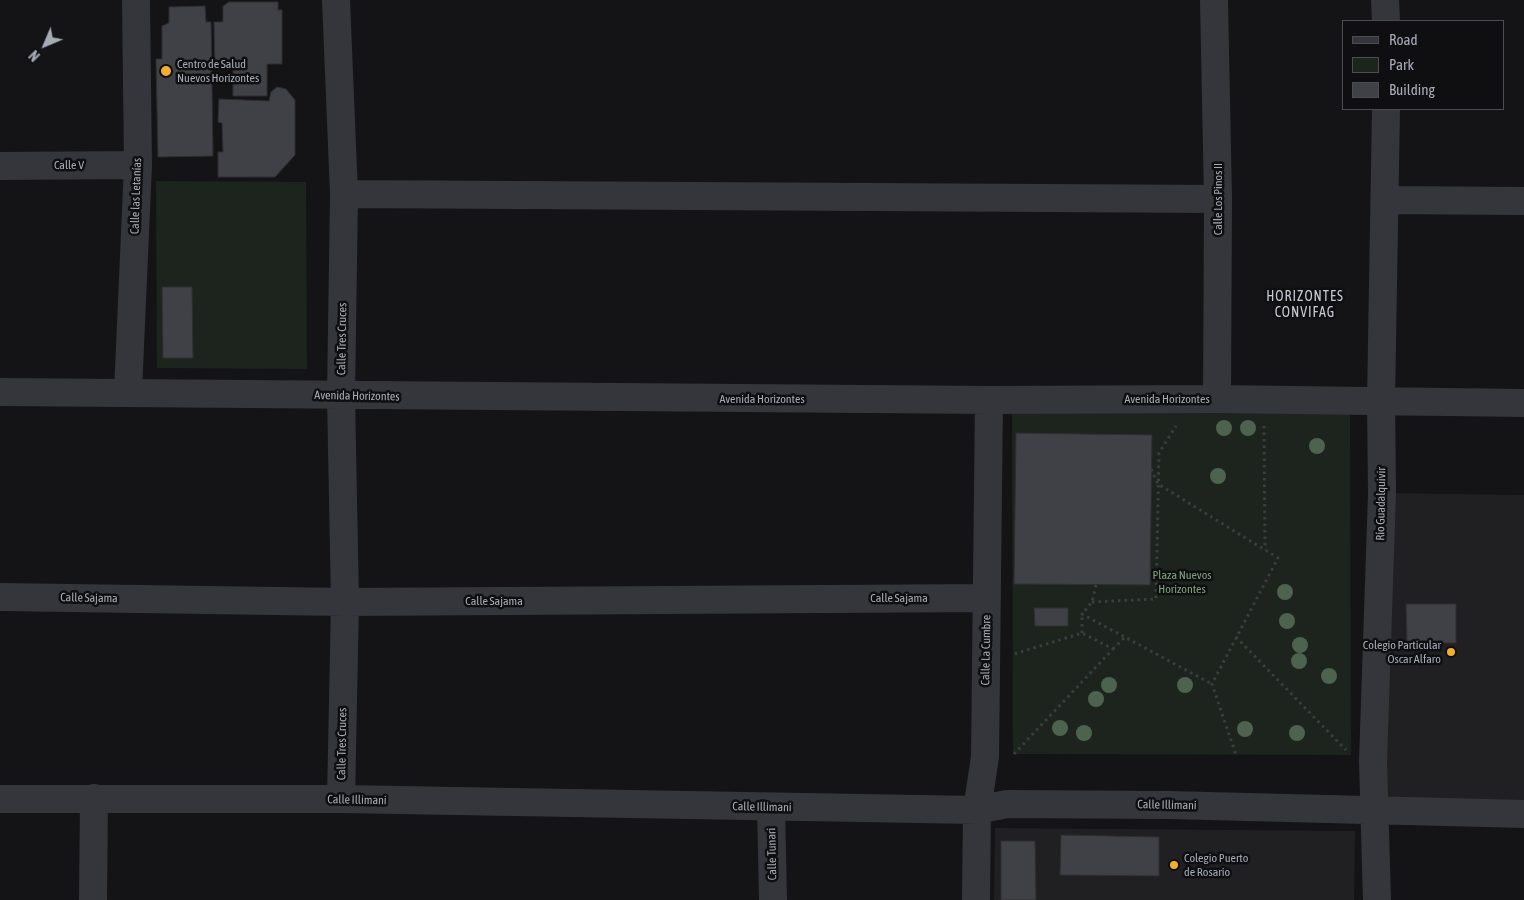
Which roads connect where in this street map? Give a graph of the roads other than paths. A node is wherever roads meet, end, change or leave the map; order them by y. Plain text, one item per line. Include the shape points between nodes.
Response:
1 (136, 0) edge
2 (336, 0) edge
3 (1214, 0) edge
4 (1385, 0) edge
5 (1386, 20) edge
6 (1386, 110) edge
7 (138, 165) junction
8 (0, 166) edge
9 (344, 194) junction
10 (1218, 199) junction
11 (1386, 200) junction
12 (1524, 201) edge
13 (0, 392) edge
14 (128, 392) junction
15 (341, 396) junction
16 (1217, 399) junction
17 (989, 400) junction
18 (1381, 401) junction
19 (1524, 403) edge
20 (0, 597) edge
21 (987, 598) junction
22 (346, 602) junction
23 (94, 798) junction
24 (0, 799) edge
25 (341, 799) junction
26 (771, 807) junction
27 (977, 810) junction
28 (1374, 810) junction
29 (1524, 814) edge
30 (93, 900) edge
31 (773, 900) edge
32 (976, 900) edge
33 (1377, 900) edge

1 - 7 street, Calle las Letanías
2 - 9 street, Calle Tres Cruces
3 - 10 street, Calle Los Pinos II
4 - 5 street
6 - 11 street, Río Guadalquivir
7 - 8 street, Calle V
7 - 14 street, Calle las Letanías
9 - 10 street
9 - 15 street, Calle Tres Cruces
10 - 16 street, Calle Los Pinos II
11 - 12 street
11 - 18 street, Río Guadalquivir
13 - 14 street, Avenida Horizontes
14 - 15 street, Avenida Horizontes
15 - 17 street, Avenida Horizontes
15 - 22 street, Calle Tres Cruces
16 - 17 street, Avenida Horizontes
16 - 18 street, Avenida Horizontes
17 - 21 street, Calle La Cumbre
18 - 19 street, Avenida Horizontes
18 - 28 street, Río Guadalquivir via 1382,493
20 - 22 street, Calle Sajama
21 - 22 street, Calle Sajama
21 - 27 street, Calle La Cumbre via 985,757
22 - 25 street, Calle Tres Cruces
23 - 24 street, Calle Illimani
23 - 25 street, Calle Illimani
23 - 30 street
25 - 26 street, Calle Illimani
26 - 27 street, Calle Illimani
26 - 31 street, Calle Tunari
27 - 28 street, Calle Illimani via 1007,804
27 - 32 street, Calle La Cumbre
28 - 29 street, Calle Illimani
28 - 33 street, Río Guadalquivir

